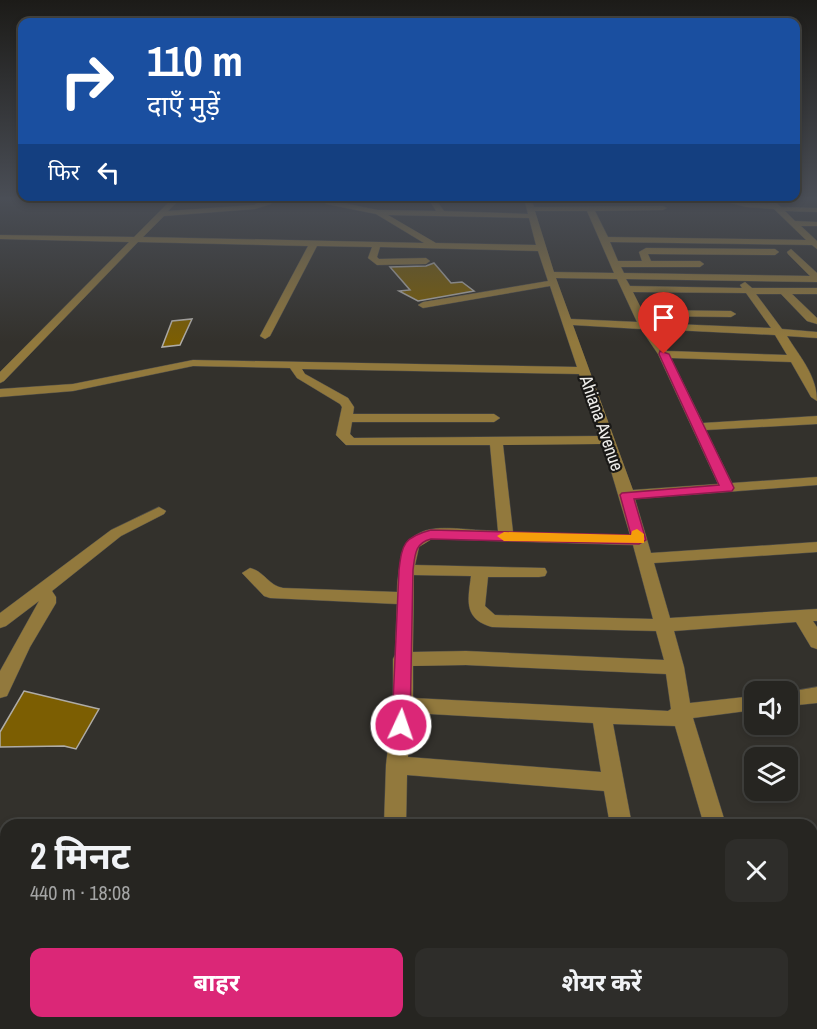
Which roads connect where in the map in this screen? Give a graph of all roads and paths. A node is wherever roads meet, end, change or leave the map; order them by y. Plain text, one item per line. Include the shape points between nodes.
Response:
1 (130, 246) edge
2 (312, 246) edge
3 (376, 246) edge
4 (470, 246) edge
5 (608, 246) edge
6 (541, 248) joint
7 (691, 252) junction
8 (791, 252) junction
9 (817, 253) edge
10 (426, 261) dead end
11 (615, 264) junction
12 (647, 264) junction
13 (700, 264) junction
14 (620, 276) junction
15 (709, 277) junction
16 (740, 278) junction
17 (552, 279) junction
18 (817, 279) edge
19 (626, 289) junction
20 (715, 289) junction
21 (748, 289) junction
22 (784, 291) junction
23 (817, 291) edge
24 (423, 305) dead end
25 (638, 313) junction
26 (731, 314) junction
27 (817, 321) edge
28 (567, 322) junction
29 (644, 325) junction
30 (741, 331) junction
31 (779, 333) junction
32 (817, 335) edge
33 (265, 336) dead end
34 (664, 354) junction
35 (796, 359) junction
36 (293, 365) junction
37 (585, 371) junction
38 (0, 379) edge
39 (0, 393) edge
40 (817, 397) edge
41 (346, 418) junction
42 (494, 418) dead end
43 (817, 420) edge
44 (699, 427) junction
45 (608, 440) junction
46 (496, 442) junction
47 (817, 481) edge
48 (727, 488) junction
49 (627, 495) junction
50 (159, 511) dead end
51 (506, 536) junction
52 (639, 540) junction
53 (817, 547) edge
54 (644, 559) junction
55 (406, 570) junction
56 (480, 571) junction
57 (538, 572) dead end
58 (250, 573) dead end
59 (42, 589) junction
60 (405, 598) junction
61 (809, 616) edge
62 (0, 622) edge
63 (663, 625) junction
64 (817, 642) edge
65 (402, 659) junction
66 (675, 667) junction
67 (0, 691) edge
68 (817, 695) edge
69 (798, 698) edge
70 (744, 704) edge
71 (403, 705) junction
72 (681, 712) junction
73 (602, 716) junction
74 (397, 765) junction
75 (613, 782) junction
76 (395, 819) edge
77 (620, 819) edge
78 (714, 819) edge

1 - 38 street
2 - 33 street
3 - 10 street via 372,258 377,262
4 - 6 street
5 - 11 street
6 - 17 street, Ahiana Avenue
7 - 8 street
7 - 12 street via 645,251
7 - 13 street
8 - 9 street
8 - 18 street
11 - 12 street
11 - 14 street
12 - 13 street
13 - 15 street
14 - 15 street
14 - 17 street
14 - 19 street
15 - 16 street
16 - 18 street
16 - 21 street
17 - 24 street
17 - 28 street, Ahiana Avenue
19 - 20 street
19 - 25 street
20 - 21 street
20 - 26 street
21 - 22 street
21 - 31 street
22 - 23 street
22 - 27 street
25 - 26 street
25 - 29 street
26 - 30 street
28 - 29 street
28 - 37 street, Ahiana Avenue
29 - 30 street
29 - 34 street
30 - 31 street
31 - 32 street
31 - 35 street
34 - 35 street
34 - 44 street
35 - 40 street
36 - 37 street
36 - 39 street via 172,364 99,383
36 - 41 street via 301,376 344,401 348,406
37 - 45 street, Ahiana Avenue
41 - 42 street
41 - 46 street via 343,435 351,442
43 - 44 street
44 - 48 street
45 - 46 street
45 - 49 street, Ahiana Avenue
46 - 51 street
47 - 48 street
48 - 49 street
49 - 52 street, Ahiana Avenue
50 - 59 street via 116,533
51 - 52 street
51 - 55 street via 431,534 417,538 409,548
52 - 54 street, Ahiana Avenue
53 - 54 street
54 - 63 street, Ahiana Avenue
55 - 56 street
55 - 60 street
56 - 57 street
56 - 63 street via 476,606 492,621
58 - 60 street via 270,592
59 - 62 street
59 - 67 street via 47,603
60 - 65 street
61 - 63 street
61 - 64 street
63 - 66 street, Ahiana Avenue
65 - 66 street
65 - 71 street
66 - 72 street, Ahiana Avenue
68 - 69 street
70 - 72 street
71 - 73 street
71 - 74 street
72 - 73 street via 671,719
72 - 78 street, Ahiana Avenue
73 - 75 street
74 - 75 street
74 - 76 street
75 - 77 street

